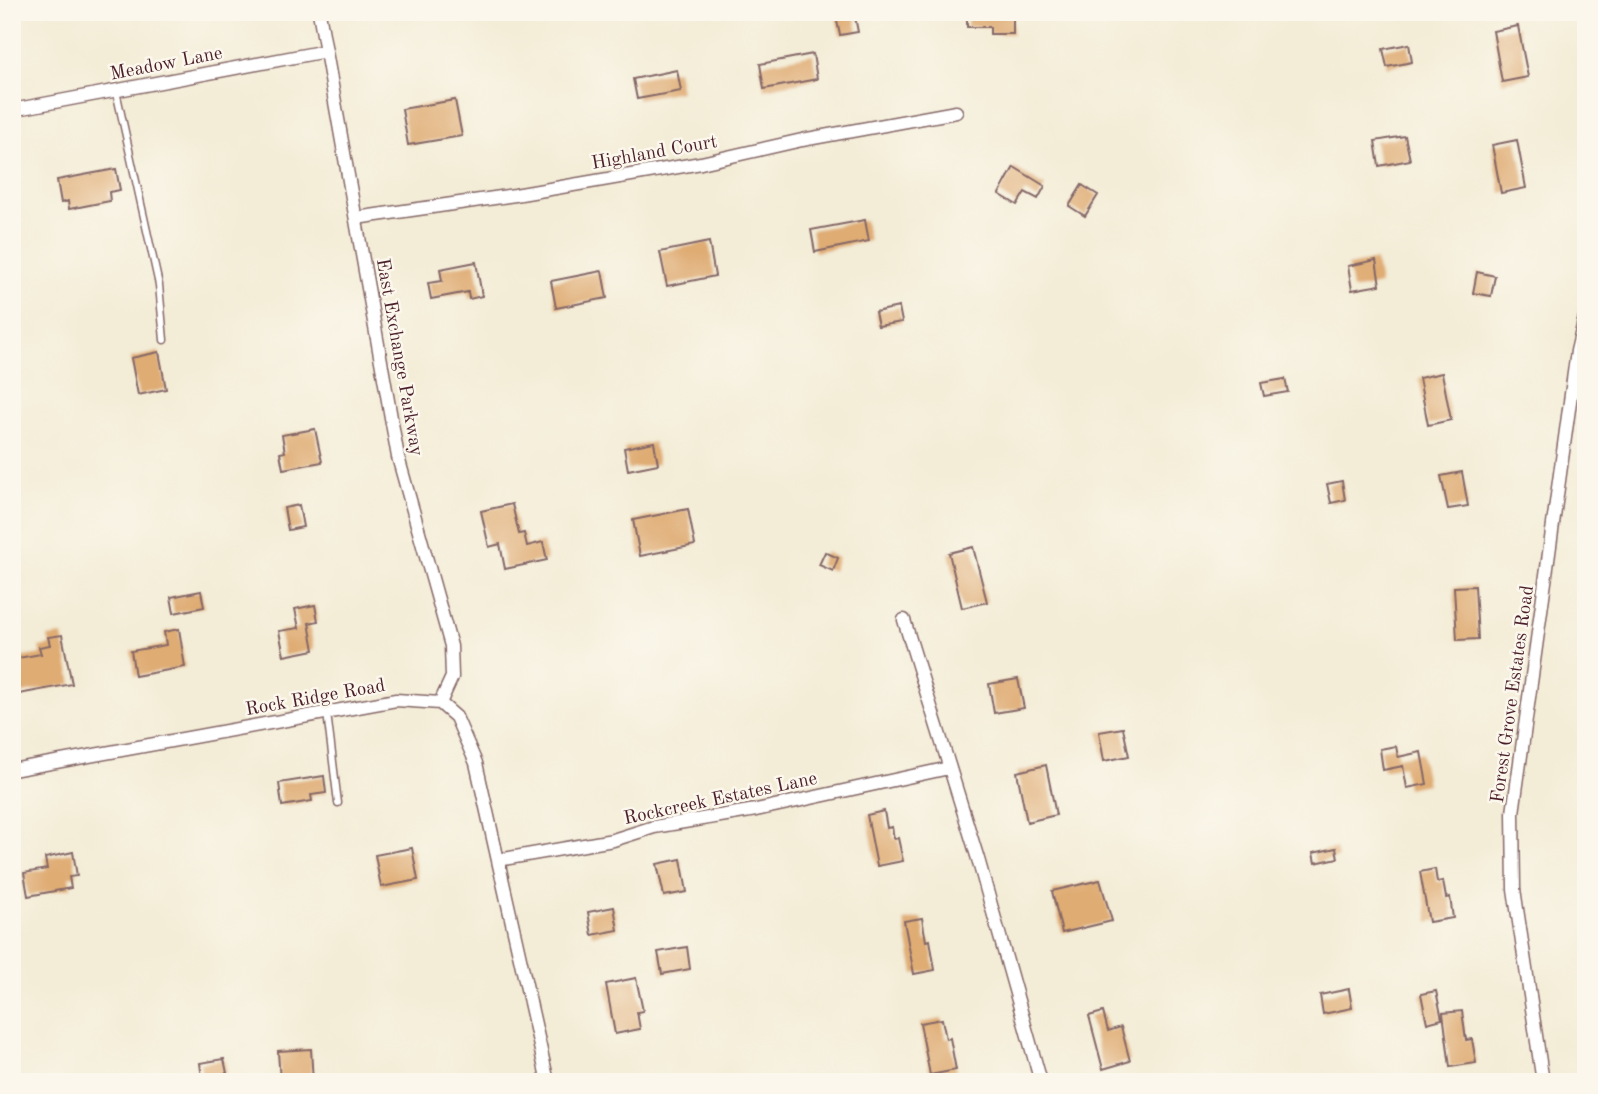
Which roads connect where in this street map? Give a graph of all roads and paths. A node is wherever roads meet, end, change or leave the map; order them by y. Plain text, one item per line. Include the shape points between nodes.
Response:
1 (319, 12) edge
2 (326, 51) junction
3 (116, 90) junction
4 (12, 110) edge
5 (956, 112) dead end
6 (356, 218) junction
7 (1586, 313) edge
8 (164, 340) dead end
9 (904, 620) dead end
10 (440, 703) junction
11 (327, 713) junction
12 (948, 768) junction
13 (12, 771) edge
14 (338, 803) dead end
15 (498, 860) junction
16 (548, 1082) edge
17 (1041, 1082) edge
18 (1544, 1082) edge

1 - 2 street, East Exchange Parkway
2 - 3 street, Meadow Lane
2 - 6 street, East Exchange Parkway
3 - 4 street, Meadow Lane
3 - 8 lane via 159,285
5 - 6 street, Highland Court via 701,163
6 - 10 street, East Exchange Parkway via 398,457 451,646 452,677
7 - 18 street, Forest Grove Estates Road via 1513,814 1514,888
9 - 12 street
10 - 11 street, Rock Ridge Road via 396,700
10 - 15 street via 456,717 476,763
11 - 13 street, Rock Ridge Road
11 - 14 lane
12 - 15 street, Rockcreek Estates Lane
12 - 17 street
15 - 16 street

